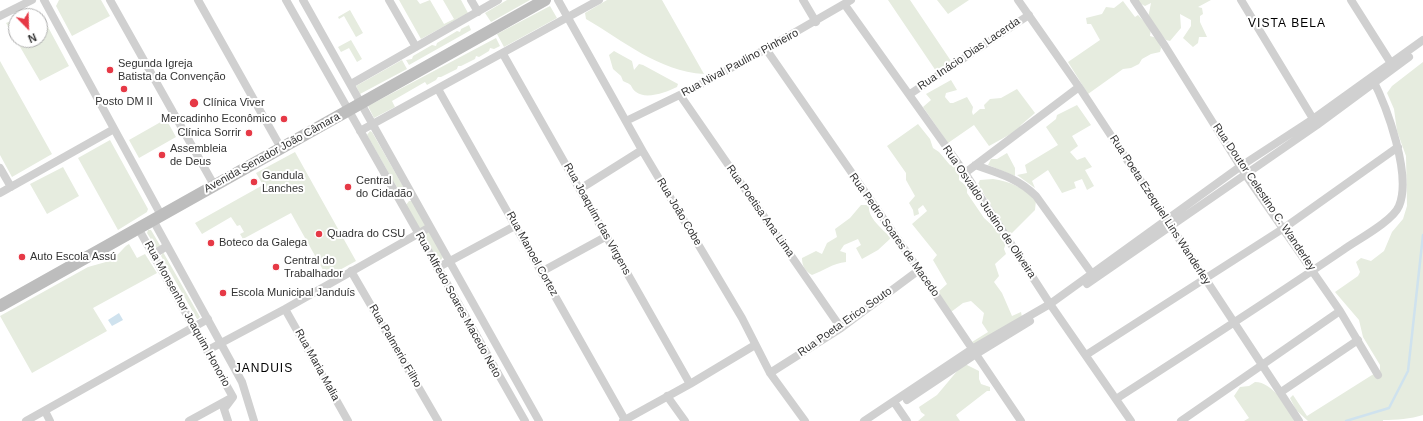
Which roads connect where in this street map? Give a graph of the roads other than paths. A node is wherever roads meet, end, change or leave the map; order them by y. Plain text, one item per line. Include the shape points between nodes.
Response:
1 (32, 0) edge
2 (44, 0) edge
3 (110, 0) edge
4 (198, 0) edge
5 (286, 0) edge
6 (303, 0) edge
7 (389, 0) edge
8 (471, 0) edge
9 (498, 0) edge
10 (545, 0) edge
11 (558, 0) edge
12 (599, 0) edge
13 (803, 0) edge
14 (1018, 0) edge
15 (1134, 0) edge
16 (1242, 0) edge
17 (1351, 0) edge
18 (848, 2) edge
19 (478, 12) junction
20 (1029, 14) junction
21 (0, 16) edge
22 (568, 18) junction
23 (816, 22) junction
24 (1423, 40) edge
25 (416, 47) junction
26 (1423, 47) edge
27 (766, 50) junction
28 (504, 54) junction
29 (1393, 66) junction
30 (345, 73) junction
31 (331, 80) junction
32 (1373, 80) junction
33 (351, 84) junction
34 (1079, 86) junction
35 (438, 89) junction
36 (910, 94) junction
37 (680, 95) junction
38 (362, 103) junction
39 (348, 110) junction
40 (626, 121) junction
41 (1315, 122) junction
42 (374, 124) junction
43 (114, 129) junction
44 (360, 131) junction
45 (1398, 147) junction
46 (281, 148) junction
47 (642, 150) junction
48 (975, 166) junction
49 (1241, 166) junction
50 (0, 168) edge
51 (965, 173) junction
52 (1245, 174) junction
53 (214, 185) junction
54 (11, 187) junction
55 (580, 189) junction
56 (411, 191) junction
57 (0, 193) edge
58 (398, 198) junction
59 (157, 217) junction
60 (1170, 223) junction
61 (516, 226) junction
62 (430, 227) junction
63 (138, 228) junction
64 (1284, 228) junction
65 (418, 234) junction
66 (607, 236) junction
67 (167, 246) junction
68 (154, 254) junction
69 (450, 262) junction
70 (437, 268) junction
71 (919, 270) junction
72 (351, 271) junction
73 (1313, 271) junction
74 (541, 272) junction
75 (1093, 276) junction
76 (1205, 280) junction
77 (0, 306) edge
78 (1052, 306) junction
79 (286, 309) junction
80 (1340, 311) junction
81 (208, 319) junction
82 (1233, 323) junction
83 (195, 326) junction
84 (841, 328) junction
85 (493, 338) junction
86 (1358, 340) junction
87 (221, 344) junction
88 (755, 344) junction
89 (481, 345) junction
90 (208, 350) junction
91 (974, 351) junction
92 (1086, 355) junction
93 (1262, 364) junction
94 (770, 373) junction
95 (1378, 375) dead end
96 (690, 384) junction
97 (1281, 392) junction
98 (667, 396) junction
99 (233, 397) junction
100 (1116, 399) junction
101 (896, 404) junction
102 (45, 412) junction
103 (624, 420) edge
104 (26, 421) edge
105 (50, 421) edge
106 (189, 421) edge
107 (228, 421) edge
108 (254, 421) edge
109 (348, 421) edge
110 (438, 421) edge
111 (524, 421) edge
112 (539, 421) edge
113 (685, 421) edge
114 (805, 421) edge
115 (864, 421) edge
116 (874, 421) edge
117 (907, 421) edge
118 (1021, 421) edge
119 (1131, 421) edge
120 (1181, 421) edge
121 (1299, 421) edge

1 - 21 street
2 - 43 street, Rua Monsenhor Joaquim Honorio
3 - 53 street
4 - 46 street
5 - 31 street, Rua Alfredo Soares Macedo Neto
6 - 30 street, Rua Alfredo Soares Macedo Neto
7 - 25 street
8 - 19 street
9 - 19 street
10 - 38 main road, Avenida Senador João Câmara
11 - 22 street, Rua João Cobe
12 - 22 street
13 - 23 street
14 - 20 street, Rua Poeta Ezequiel Lins Wanderley
15 - 49 street, Rua Doutor Celestino C. Wanderley
16 - 41 street
17 - 29 street
18 - 23 street, Rua Nival Paulino Pinheiro
18 - 36 street, Rua Osvaldo Justino de Oliveira
19 - 25 street
20 - 34 street, Rua Poeta Ezequiel Lins Wanderley
20 - 36 street, Rua Inácio Dias Lacerda
22 - 28 street
22 - 40 street, Rua João Cobe
23 - 27 street, Rua Nival Paulino Pinheiro
24 - 29 street
25 - 33 street
26 - 29 street
27 - 37 street, Rua Nival Paulino Pinheiro
27 - 71 street, Rua Pedro Soares de Macedo
28 - 35 street
28 - 55 street, Rua Joaquim das Virgens
29 - 32 street
30 - 31 street
30 - 33 street, Rua Alfredo Soares Macedo Neto
31 - 39 street, Rua Alfredo Soares Macedo Neto
32 - 41 street
32 - 45 street
33 - 38 street, Rua Alfredo Soares Macedo Neto
34 - 48 street
34 - 60 street, Rua Poeta Ezequiel Lins Wanderley
35 - 42 street
35 - 61 street, Rua Manoel Cortez
36 - 51 street, Rua Osvaldo Justino de Oliveira
37 - 40 street, Rua Nival Paulino Pinheiro
37 - 84 street, Rua Poetisa Ana Lima
38 - 39 main road, Avenida Senador João Câmara
38 - 42 street, Rua Alfredo Soares Macedo Neto
39 - 44 street, Rua Alfredo Soares Macedo Neto
39 - 46 main road, Avenida Senador João Câmara
40 - 47 street, Rua João Cobe
41 - 49 street
41 - 52 street
42 - 44 street
42 - 56 street, Rua Alfredo Soares Macedo Neto
43 - 54 street
43 - 59 street, Rua Monsenhor Joaquim Honorio
44 - 58 street, Rua Alfredo Soares Macedo Neto
45 - 64 street
45 - 73 street via 1402,183 1398,209 1384,222
46 - 53 main road, Avenida Senador João Câmara
47 - 55 street
47 - 88 street, Rua João Cobe
48 - 51 street
48 - 75 street via 1026,186 1036,196
49 - 52 street, Rua Doutor Celestino C. Wanderley
49 - 60 street
50 - 54 street
51 - 78 street, Rua Osvaldo Justino de Oliveira
52 - 60 street
52 - 64 street, Rua Doutor Celestino C. Wanderley
53 - 59 main road, Avenida Senador João Câmara
54 - 57 street
55 - 66 street, Rua Joaquim das Virgens
56 - 58 street
56 - 62 street, Rua Alfredo Soares Macedo Neto
58 - 65 street, Rua Alfredo Soares Macedo Neto
59 - 63 main road, Avenida Senador João Câmara
59 - 67 street, Rua Monsenhor Joaquim Honorio
60 - 75 street
60 - 76 street, Rua Poeta Ezequiel Lins Wanderley
61 - 69 street
61 - 74 street, Rua Manoel Cortez
62 - 65 street
62 - 69 street, Rua Alfredo Soares Macedo Neto
63 - 68 street, Rua Monsenhor Joaquim Honorio
63 - 77 main road, Avenida Senador João Câmara
64 - 73 street, Rua Doutor Celestino C. Wanderley
64 - 76 street
65 - 70 street, Rua Alfredo Soares Macedo Neto
65 - 72 street
66 - 74 street
66 - 96 street, Rua Joaquim das Virgens
67 - 68 street
67 - 81 street, Rua Monsenhor Joaquim Honorio
68 - 83 street, Rua Monsenhor Joaquim Honorio
69 - 70 street
69 - 85 street, Rua Alfredo Soares Macedo Neto
70 - 89 street, Rua Alfredo Soares Macedo Neto
71 - 84 street, Rua Poeta Erico Souto
71 - 91 street, Rua Pedro Soares de Macedo
72 - 79 street
72 - 110 street, Rua Palmerio Filho
73 - 80 street, Rua Doutor Celestino C. Wanderley
73 - 82 street
74 - 103 street, Rua Manoel Cortez
75 - 78 street
76 - 82 street, Rua Poeta Ezequiel Lins Wanderley
76 - 92 street
78 - 91 street
78 - 92 street, Rua Osvaldo Justino de Oliveira
79 - 87 street
79 - 109 street, Rua Maria Malia
80 - 86 street, Rua Doutor Celestino C. Wanderley
80 - 93 street
81 - 83 street
81 - 87 street, Rua Monsenhor Joaquim Honorio
82 - 93 street, Rua Poeta Ezequiel Lins Wanderley
82 - 100 street
83 - 90 street, Rua Monsenhor Joaquim Honorio
83 - 102 street
84 - 94 street, Rua Poeta Erico Souto
85 - 89 street
85 - 112 street, Rua Alfredo Soares Macedo Neto
86 - 95 street, Rua Doutor Celestino C. Wanderley
86 - 97 street
87 - 90 street
87 - 108 street, Rua Monsenhor Joaquim Honorio via 242,382
88 - 94 street, Rua João Cobe
88 - 96 street
89 - 111 street, Rua Alfredo Soares Macedo Neto
90 - 99 street, Rua Monsenhor Joaquim Honorio
91 - 101 street
91 - 118 street, Rua Pedro Soares de Macedo
92 - 100 street, Rua Osvaldo Justino de Oliveira
93 - 97 street, Rua Poeta Ezequiel Lins Wanderley
93 - 120 street
94 - 114 street, Rua João Cobe
96 - 98 street
97 - 121 street, Rua Poeta Ezequiel Lins Wanderley
98 - 103 street
98 - 113 street
99 - 106 street
99 - 107 street, Rua Monsenhor Joaquim Honorio via 224,409
100 - 119 street, Rua Osvaldo Justino de Oliveira
101 - 115 street
101 - 116 street
101 - 117 street
102 - 104 street
102 - 105 street

